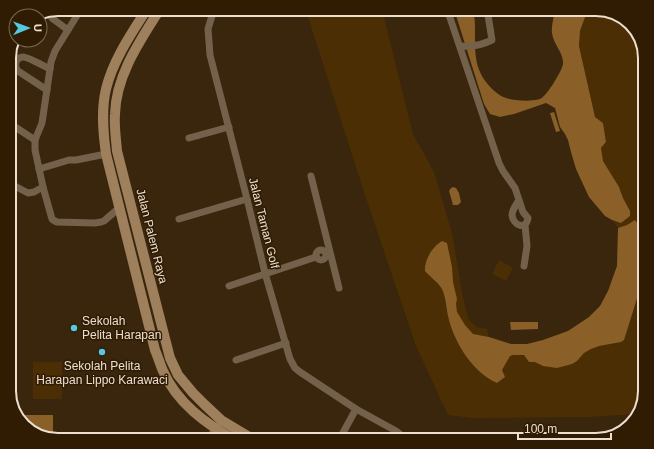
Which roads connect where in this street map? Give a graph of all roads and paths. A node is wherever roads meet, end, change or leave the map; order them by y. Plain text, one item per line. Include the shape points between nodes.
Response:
1 (51, 16) edge
2 (75, 16) edge
3 (142, 16) edge
4 (156, 16) edge
5 (212, 16) edge
6 (450, 16) edge
7 (488, 16) edge
8 (68, 30) junction
9 (463, 46) junction
10 (16, 61) edge
11 (16, 67) edge
12 (50, 69) junction
13 (47, 90) junction
14 (229, 127) junction
15 (16, 128) edge
16 (189, 138) dead end
17 (35, 140) junction
18 (106, 152) junction
19 (39, 169) junction
20 (311, 176) dead end
21 (16, 186) edge
22 (43, 187) junction
23 (247, 199) junction
24 (518, 200) junction
25 (120, 208) junction
26 (179, 219) dead end
27 (525, 225) junction
28 (328, 253) junction
29 (524, 266) dead end
30 (265, 273) junction
31 (229, 286) dead end
32 (340, 288) dead end
33 (286, 343) junction
34 (236, 360) dead end
35 (356, 409) junction
36 (218, 425) junction
37 (212, 433) edge
38 (228, 433) edge
39 (237, 433) edge
40 (343, 433) edge
41 (399, 433) edge

1 - 8 street
2 - 8 street
3 - 18 street, Jalan Palem Raya via 119,55 106,90 103,130
4 - 36 street, Jalan Palem Raya via 122,77 115,112 117,151 170,358 178,375
5 - 14 street, Jalan Taman Golf via 208,29 210,55
6 - 9 street
7 - 9 street via 492,40
8 - 12 street via 55,51
9 - 24 street via 499,163 515,188
10 - 12 street via 25,57
11 - 13 street via 18,72
12 - 13 street
13 - 17 street via 42,123
14 - 16 street
14 - 23 street, Jalan Taman Golf
15 - 17 street
17 - 19 street
18 - 19 street
18 - 25 street, Jalan Palem Raya
19 - 22 street
20 - 28 street
21 - 22 street via 28,193
22 - 25 street via 52,219 56,221 101,222
23 - 26 street
23 - 30 street, Jalan Taman Golf
24 - 27 street via 528,218
24 - 27 street via 512,216 515,223
25 - 36 street, Jalan Palem Raya via 155,350 163,372 175,392 194,414
27 - 29 street via 527,246
28 - 30 street via 324,259 316,257
28 - 32 street
30 - 31 street
30 - 33 street, Jalan Taman Golf
33 - 34 street
33 - 35 street, Jalan Taman Golf via 295,368
35 - 40 street
35 - 41 street, Jalan Taman Golf
36 - 37 street
36 - 38 street, Jalan Palem Raya
36 - 39 street, Jalan Palem Raya

